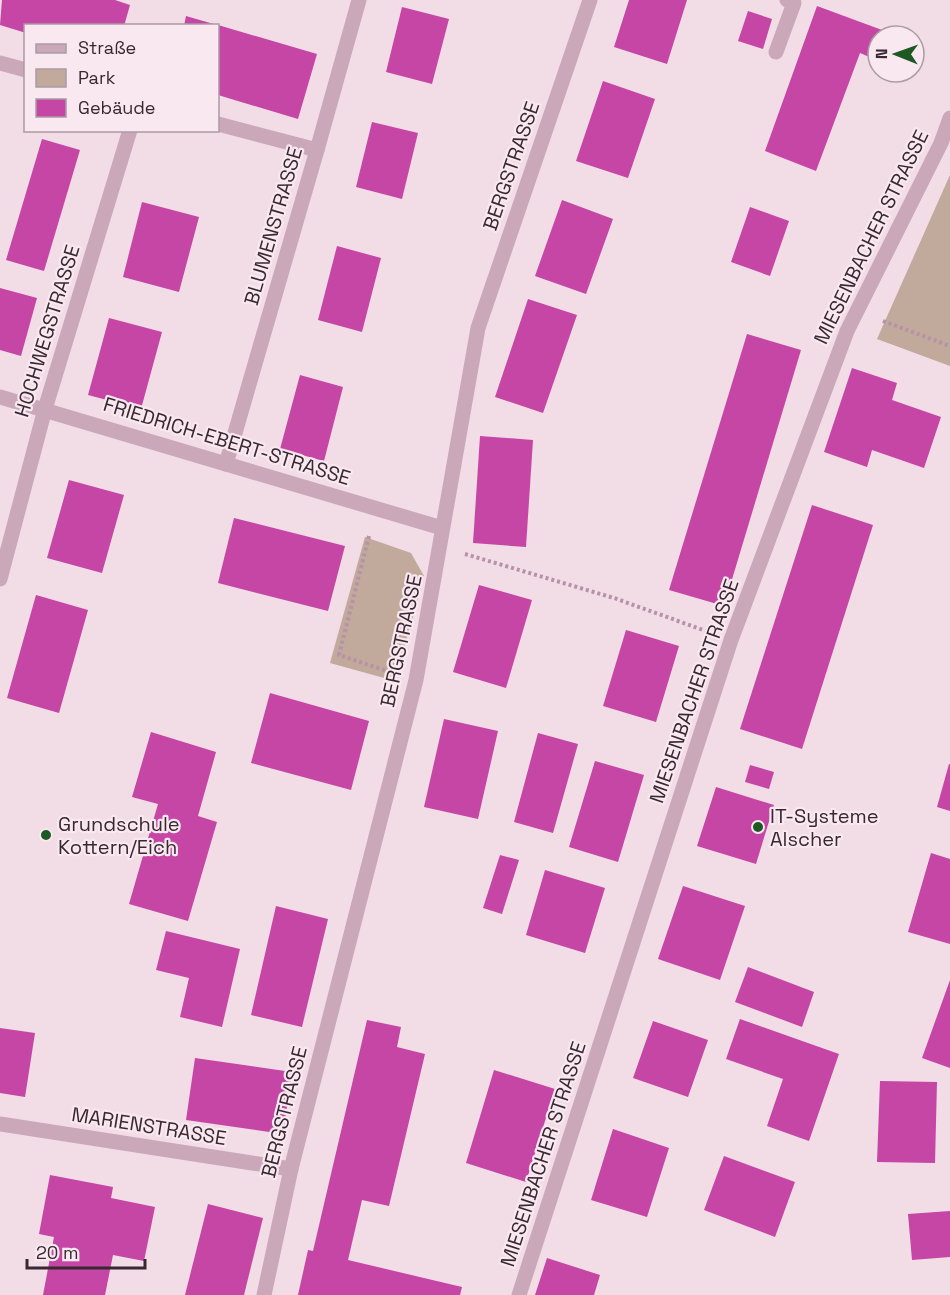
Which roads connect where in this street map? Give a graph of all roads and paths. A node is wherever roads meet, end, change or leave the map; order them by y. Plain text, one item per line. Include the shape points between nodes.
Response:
1 (359, 0) edge
2 (590, 0) edge
3 (787, 0) edge
4 (776, 52) dead end
5 (0, 63) edge
6 (24, 69) edge
7 (950, 118) edge
8 (219, 124) edge
9 (129, 132) edge
10 (317, 150) junction
11 (856, 311) junction
12 (950, 346) edge
13 (0, 397) edge
14 (45, 409) junction
15 (226, 464) junction
16 (376, 507) junction
17 (442, 528) junction
18 (441, 547) junction
19 (0, 579) edge
20 (731, 640) junction
21 (416, 680) junction
22 (0, 1124) edge
23 (291, 1169) junction
24 (264, 1295) edge
25 (519, 1295) edge

1 - 10 street, BLUMENSTRASSE
2 - 17 street, BERGSTRASSE via 478,328
3 - 4 street via 794,3
5 - 6 street
7 - 11 street, MIESENBACHER STRASSE
8 - 10 street
9 - 14 street, HOCHWEGSTRASSE
10 - 15 street, BLUMENSTRASSE
11 - 12 path
11 - 20 street, MIESENBACHER STRASSE
13 - 14 street, FRIEDRICH-EBERT-STRASSE
14 - 15 street, FRIEDRICH-EBERT-STRASSE
14 - 19 street, HOCHWEGSTRASSE
15 - 16 street, FRIEDRICH-EBERT-STRASSE
16 - 17 street, FRIEDRICH-EBERT-STRASSE
16 - 21 path via 339,655
17 - 18 street, BERGSTRASSE
18 - 20 path via 614,598
18 - 21 street, BERGSTRASSE
20 - 25 street, MIESENBACHER STRASSE
21 - 23 street, BERGSTRASSE
22 - 23 street, MARIENSTRASSE
23 - 24 street, BERGSTRASSE

